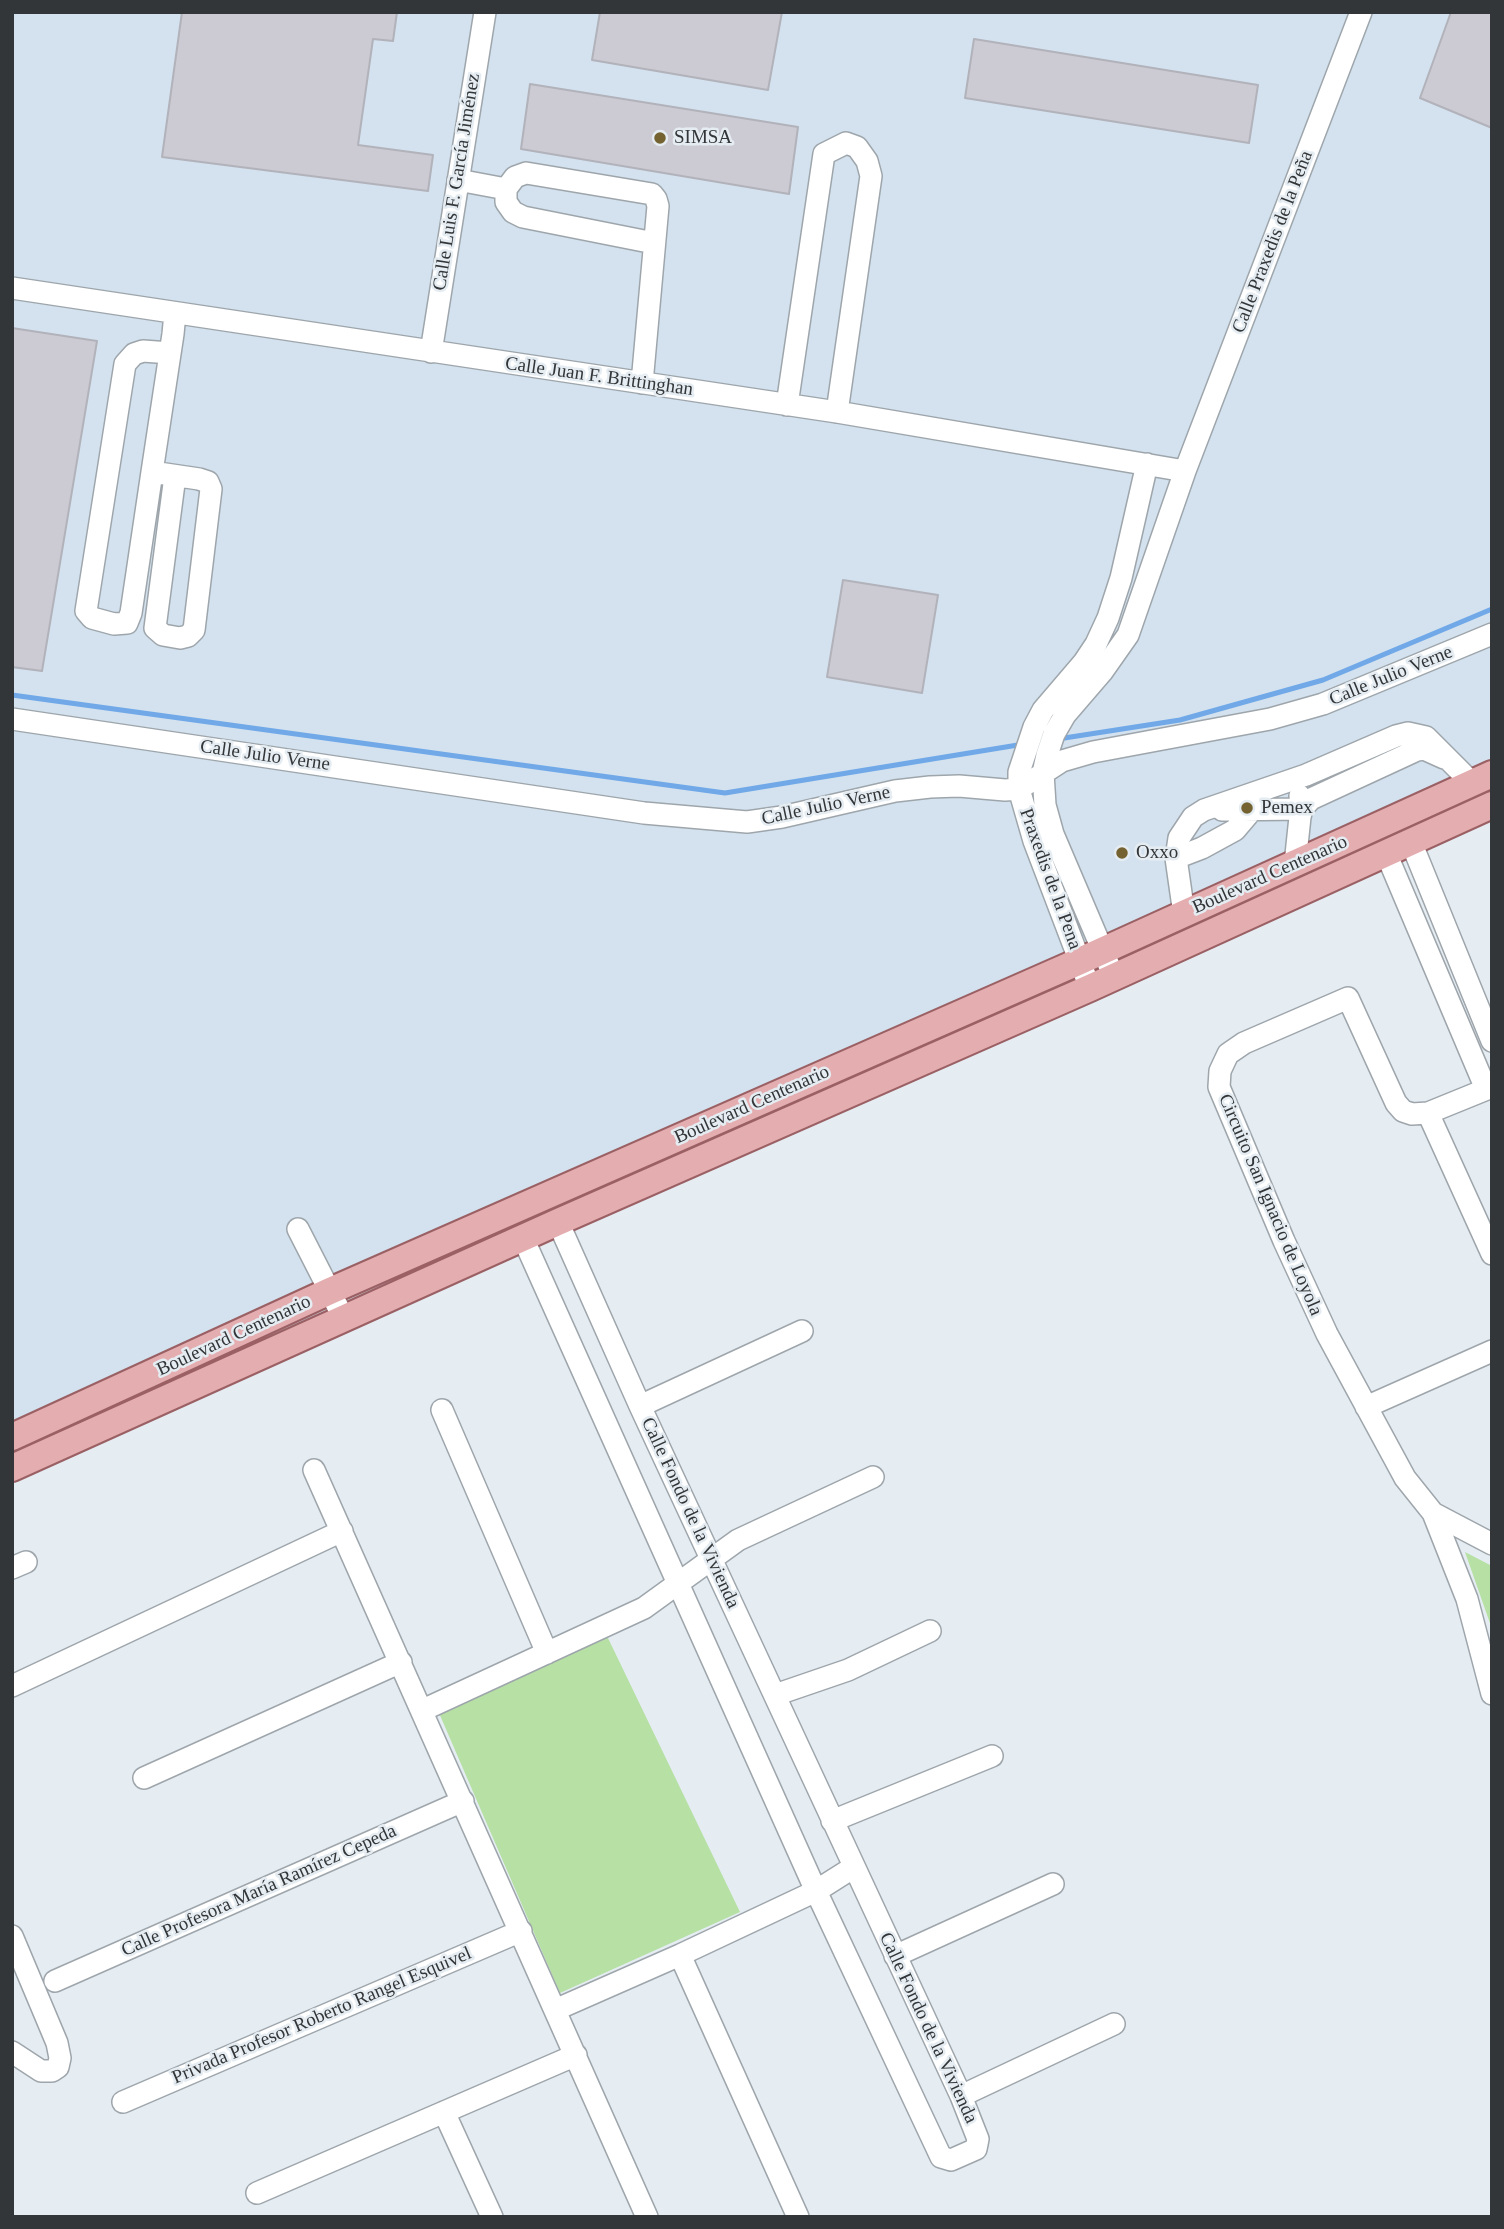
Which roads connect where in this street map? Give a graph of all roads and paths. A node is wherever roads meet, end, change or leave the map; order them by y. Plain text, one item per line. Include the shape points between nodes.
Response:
1 (485, 12) edge
2 (1360, 12) edge
3 (458, 180) junction
4 (506, 188) junction
5 (654, 243) junction
6 (12, 288) edge
7 (175, 313) junction
8 (430, 352) junction
9 (170, 353) junction
10 (642, 383) junction
11 (787, 405) junction
12 (837, 412) junction
13 (1147, 464) junction
14 (1185, 471) junction
15 (152, 472) junction
16 (175, 476) junction
17 (1492, 634) edge
18 (12, 719) edge
19 (1449, 760) junction
20 (1045, 764) junction
21 (1306, 775) junction
22 (1485, 779) edge
23 (1019, 789) junction
24 (1492, 805) edge
25 (1302, 809) junction
26 (1204, 810) junction
27 (1252, 810) junction
28 (1411, 842) junction
29 (1386, 853) junction
30 (1176, 858) junction
31 (1295, 864) junction
32 (1184, 914) junction
33 (1091, 956) junction
34 (1114, 977) junction
35 (1090, 988) junction
36 (1492, 1041) edge
37 (1489, 1088) edge
38 (1428, 1113) junction
39 (725, 1116) junction
40 (737, 1144) junction
41 (643, 1153) junction
42 (558, 1222) junction
43 (298, 1229) dead end
44 (523, 1238) junction
45 (1492, 1254) edge
46 (330, 1291) junction
47 (344, 1318) junction
48 (802, 1331) dead end
49 (1492, 1351) edge
50 (640, 1406) junction
51 (1366, 1407) junction
52 (442, 1410) dead end
53 (20, 1434) edge
54 (38, 1456) junction
55 (12, 1468) edge
56 (314, 1470) dead end
57 (873, 1477) dead end
58 (1433, 1513) junction
59 (342, 1531) junction
60 (1492, 1544) edge
61 (712, 1560) junction
62 (678, 1583) junction
63 (930, 1631) dead end
64 (547, 1653) junction
65 (401, 1662) junction
66 (12, 1686) edge
67 (1492, 1694) edge
68 (775, 1695) junction
69 (423, 1710) junction
70 (992, 1756) dead end
71 (144, 1779) dead end
72 (463, 1801) junction
73 (832, 1821) junction
74 (854, 1867) junction
75 (1053, 1884) dead end
76 (816, 1891) junction
77 (521, 1931) junction
78 (12, 1936) edge
79 (680, 1955) junction
80 (895, 1956) junction
81 (55, 1981) dead end
82 (555, 2010) junction
83 (1114, 2024) dead end
84 (12, 2052) edge
85 (576, 2055) junction
86 (961, 2096) junction
87 (123, 2102) dead end
88 (444, 2112) junction
89 (257, 2193) dead end
90 (492, 2217) edge
91 (647, 2217) edge
92 (798, 2217) edge

1 - 3 street, Calle Luis F. García Jiménez
2 - 14 street, Calle Praxedis de la Peña
3 - 4 street
3 - 8 street, Calle Luis F. García Jiménez
4 - 5 street via 506,202 523,217
4 - 5 street via 526,173 652,194 658,206
5 - 10 street
6 - 7 street, Calle Juan F. Brittinghan
7 - 8 street, Calle Juan F. Brittinghan
7 - 9 street
8 - 10 street, Calle Juan F. Brittinghan
9 - 15 street
9 - 15 street via 143,351 125,364 87,603 92,618 127,623
10 - 11 street, Calle Juan F. Brittinghan
11 - 12 street, Calle Juan F. Brittinghan
11 - 12 street via 824,154 846,143 862,153 871,176
12 - 13 street, Calle Juan F. Brittinghan
13 - 14 street, Calle Juan F. Brittinghan
13 - 23 street, Praxedis de la Pena via 1108,618 1097,644 1034,727 1019,772
14 - 20 street, Praxedis de la Pena via 1128,635 1065,715
15 - 16 street
16 - 16 street via 208,482 211,489 194,631 180,638 163,635 155,628
17 - 20 street, Calle Julio Verne via 1323,704
18 - 23 street, Calle Julio Verne via 716,820 782,817 930,786
19 - 21 street via 1426,737 1408,733
19 - 22 street
19 - 25 street via 1418,750 1311,799
20 - 23 street, Calle Julio Verne
20 - 33 street, Praxedis de la Pena via 1045,805
21 - 25 street via 1299,793
21 - 26 street
22 - 29 main road via 1457,801 1398,832
22 - 31 main road, Boulevard Centenario
23 - 33 street, Praxedis de la Pena via 1034,841
24 - 28 main road, Boulevard Centenario
25 - 27 street
25 - 31 street
26 - 27 street
26 - 30 street via 1193,817 1179,838
27 - 30 street via 1235,830
28 - 29 main road, Boulevard Centenario
28 - 36 street
29 - 34 main road, Boulevard Centenario
29 - 37 street
30 - 32 street
31 - 32 main road, Boulevard Centenario
32 - 33 main road, Boulevard Centenario
33 - 34 street, Praxedis de la Pena
33 - 35 street, Praxedis de la Pena
33 - 39 main road, Boulevard Centenario
34 - 35 main road, Boulevard Centenario
35 - 40 main road, Boulevard Centenario
37 - 38 street
38 - 45 street
38 - 51 street, Circuito San Ignacio de Loyola via 1412,1114 1396,1103 1348,998 1244,1044 1228,1054 1220,1071 1219,1087 1284,1241
39 - 40 main road
39 - 41 main road, Boulevard Centenario
40 - 42 main road, Boulevard Centenario
41 - 44 main road via 631,1172 534,1217
41 - 46 main road, Boulevard Centenario
42 - 44 main road, Boulevard Centenario
42 - 50 street, Calle Fondo de la Vivienda
43 - 46 street
44 - 47 main road, Boulevard Centenario
44 - 62 street, Calle Fondo de la Vivienda
46 - 47 street
46 - 53 main road, Boulevard Centenario
47 - 54 main road, Boulevard Centenario
48 - 50 street
49 - 51 street
50 - 61 street, Calle Fondo de la Vivienda
51 - 58 street, Circuito San Ignacio de Loyola via 1405,1478
52 - 64 street
53 - 54 main road
54 - 55 main road, Boulevard Centenario
56 - 59 street
57 - 61 street via 738,1540
58 - 60 street
58 - 67 street via 1467,1599
59 - 65 street
59 - 66 street
61 - 62 street
61 - 68 street, Calle Fondo de la Vivienda
62 - 64 street via 644,1608
62 - 76 street, Calle Fondo de la Vivienda
63 - 68 street via 848,1670
64 - 69 street
65 - 69 street
65 - 71 street
68 - 73 street, Calle Fondo de la Vivienda
69 - 72 street
70 - 73 street
72 - 77 street
72 - 81 street, Calle Profesora María Ramírez Cepeda
73 - 74 street, Calle Fondo de la Vivienda
74 - 76 street
74 - 80 street, Calle Fondo de la Vivienda
75 - 80 street
76 - 79 street
76 - 86 street, Calle Fondo de la Vivienda via 946,2160 978,2145
77 - 82 street
77 - 87 street, Privada Profesor Roberto Rangel Esquivel
78 - 84 street via 57,2043 58,2067 41,2071
79 - 82 street
79 - 92 street
80 - 86 street, Calle Fondo de la Vivienda
82 - 85 street
83 - 86 street
85 - 88 street
85 - 91 street
88 - 89 street
88 - 90 street

